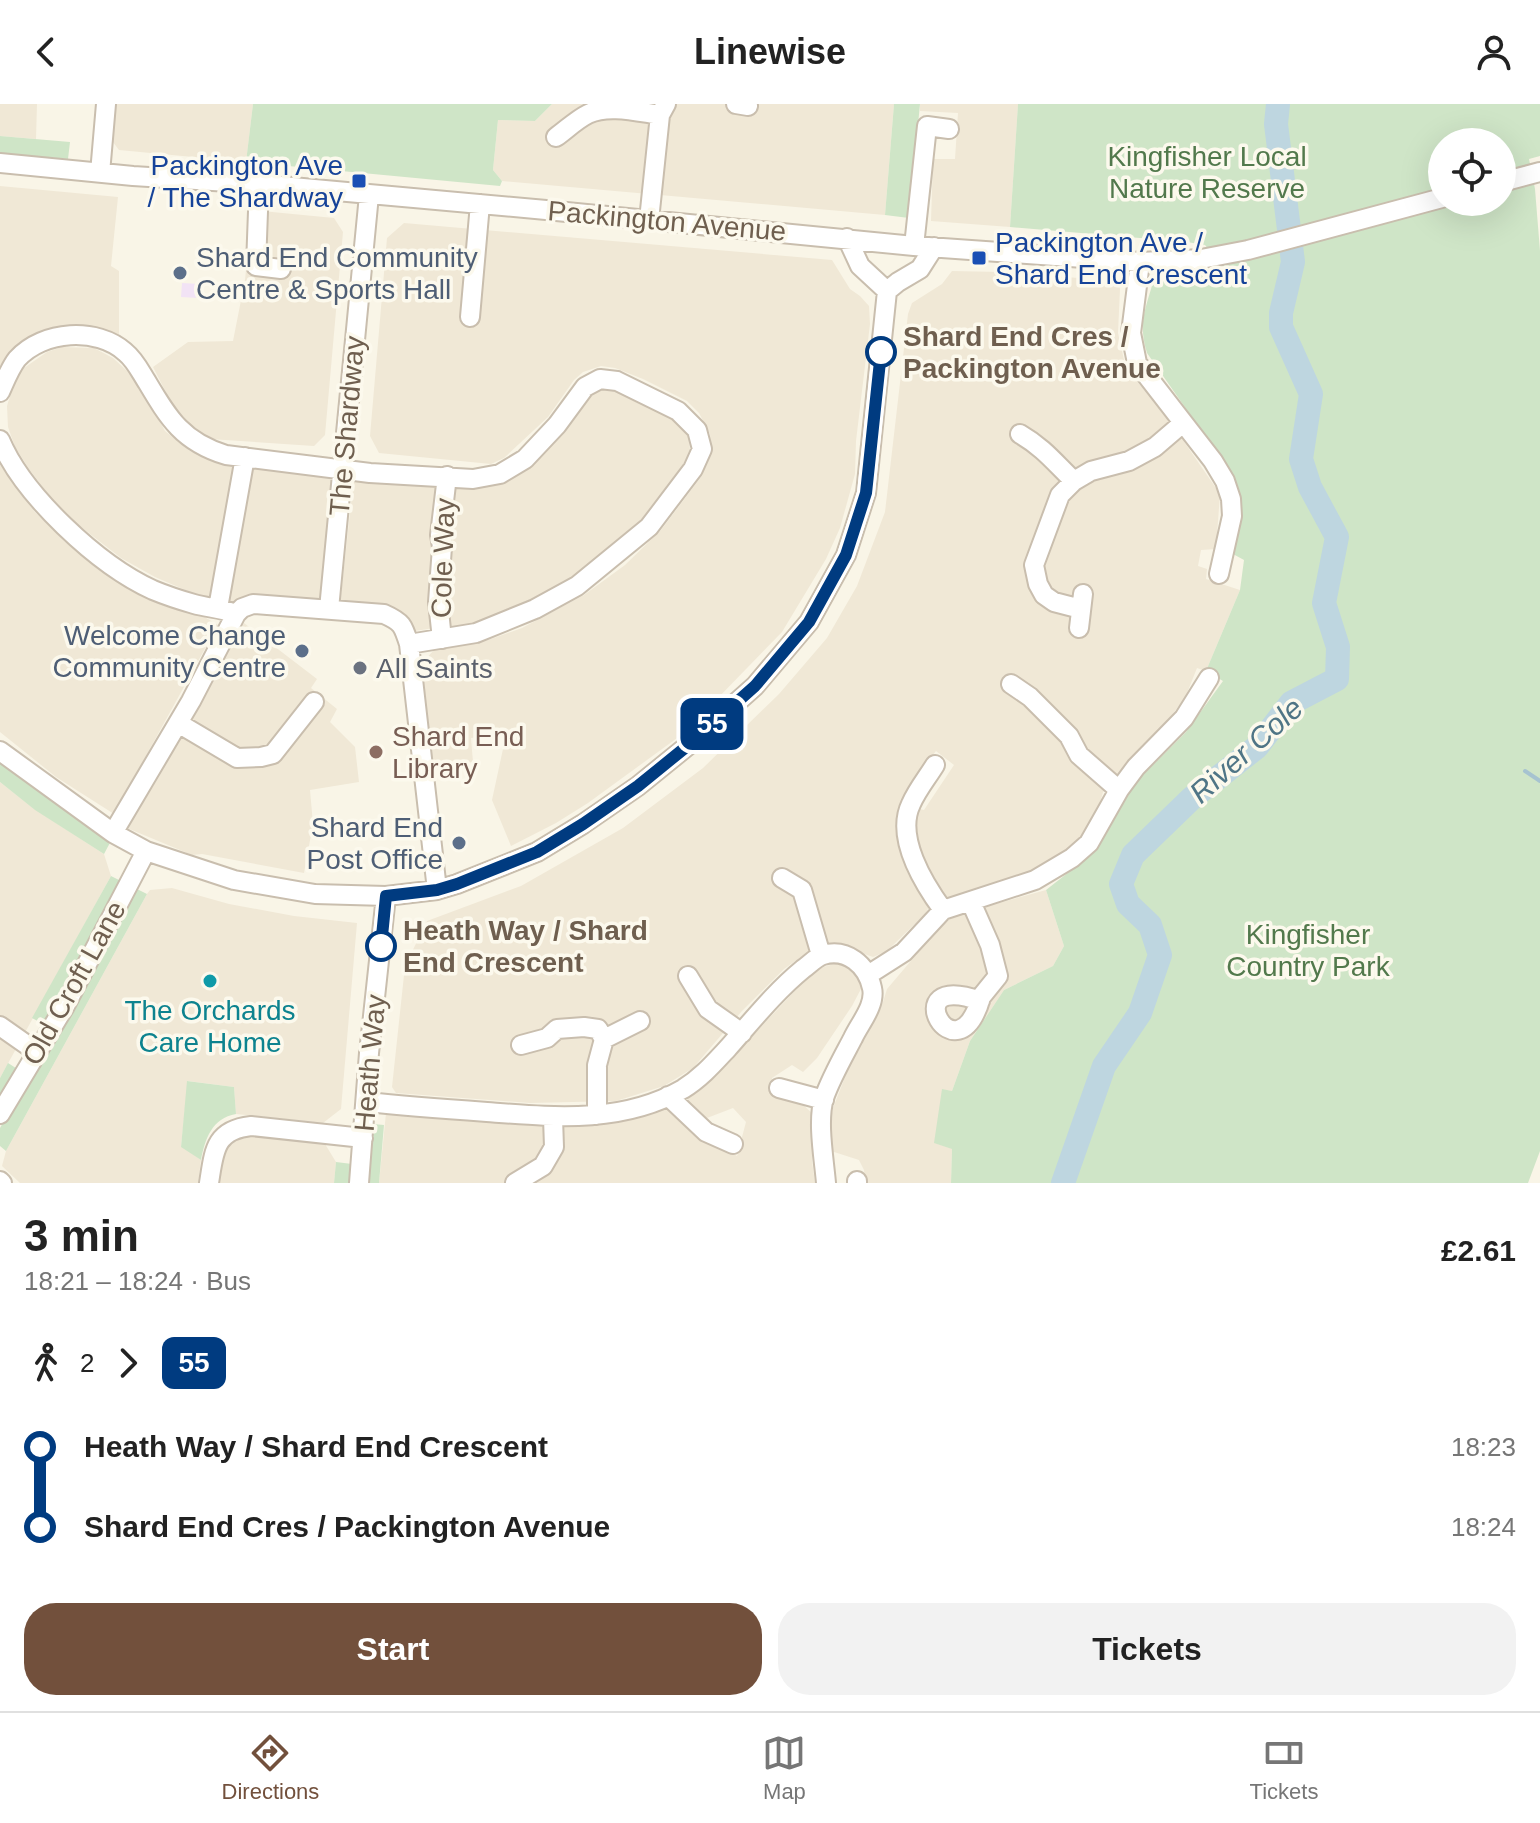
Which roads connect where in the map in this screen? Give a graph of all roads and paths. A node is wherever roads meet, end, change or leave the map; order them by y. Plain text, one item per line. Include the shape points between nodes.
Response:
1 (106, 104) edge
2 (663, 109) edge
3 (949, 129) dead end
4 (556, 137) dead end
5 (0, 163) edge
6 (1540, 172) edge
7 (100, 173) junction
8 (1516, 178) edge
9 (259, 184) junction
10 (369, 195) junction
11 (1428, 202) edge
12 (480, 204) junction
13 (649, 220) junction
14 (847, 238) junction
15 (914, 246) junction
16 (934, 247) junction
17 (1140, 262) junction
18 (281, 269) dead end
19 (887, 291) junction
20 (470, 317) dead end
21 (0, 392) edge
22 (1183, 423) junction
23 (1019, 433) dead end
24 (0, 440) edge
25 (245, 457) junction
26 (344, 469) junction
27 (447, 476) junction
28 (1074, 481) junction
29 (1219, 574) dead end
30 (329, 609) junction
31 (227, 611) junction
32 (1079, 628) dead end
33 (442, 639) junction
34 (409, 644) junction
35 (1209, 678) dead end
36 (1011, 684) dead end
37 (314, 702) dead end
38 (178, 723) junction
39 (0, 751) edge
40 (935, 765) dead end
41 (1119, 790) junction
42 (113, 833) junction
43 (146, 851) junction
44 (782, 878) dead end
45 (437, 890) junction
46 (386, 896) junction
47 (971, 902) junction
48 (943, 910) junction
49 (821, 955) junction
50 (868, 975) junction
51 (688, 976) dead end
52 (980, 1001) dead end
53 (640, 1021) dead end
54 (0, 1026) edge
55 (742, 1033) junction
56 (604, 1039) junction
57 (521, 1045) dead end
58 (37, 1052) junction
59 (779, 1088) dead end
60 (668, 1096) junction
61 (824, 1100) junction
62 (366, 1102) junction
63 (0, 1114) edge
64 (597, 1115) junction
65 (553, 1118) junction
66 (363, 1138) junction
67 (733, 1144) dead end
68 (209, 1183) edge
69 (359, 1183) edge
70 (515, 1183) edge
71 (826, 1183) edge

1 - 7 street
2 - 4 street via 596,110
2 - 13 street
3 - 15 street via 927,126
5 - 7 street, Packington Avenue
6 - 8 street
7 - 9 street, Packington Avenue
9 - 10 street, Packington Avenue
9 - 18 street via 256,266
10 - 12 street, Packington Avenue
10 - 26 street, The Shardway
11 - 17 street, Packington Avenue via 1248,250
12 - 13 street, Packington Avenue
12 - 20 street
13 - 14 street, Packington Avenue
14 - 15 street, Packington Avenue
14 - 19 street via 860,266
15 - 16 street, Packington Avenue
16 - 17 street, Packington Avenue
16 - 19 street via 920,269
17 - 22 street via 1131,333 1137,363
19 - 45 street via 866,493 846,555 809,622 755,686 638,786 537,852
21 - 25 street via 18,359 42,342 59,336 103,339 136,363 183,434 212,451
22 - 28 street via 1129,461
22 - 29 street via 1213,461 1231,499
23 - 28 street
24 - 31 street via 46,508 103,558 152,590
25 - 26 street
25 - 31 street
26 - 27 street
26 - 30 street, The Shardway
27 - 33 street, Cole Way via 440,535
27 - 33 street via 500,474 525,459 585,387 600,379 617,381 678,411 697,430 702,449 649,527 577,586 476,633
28 - 32 street via 1060,495 1034,565 1044,595 1054,602 1082,602
30 - 31 street via 253,604
30 - 34 street via 384,614 399,621
31 - 38 street
33 - 34 street
34 - 45 street
35 - 41 street via 1184,718
36 - 41 street via 1030,697 1069,736 1079,755
37 - 38 street via 273,754 261,757 237,758
38 - 42 street
39 - 42 street
40 - 48 street via 909,806 906,829 925,886
41 - 47 street via 1089,843 1072,858 1035,880
42 - 43 street
43 - 46 street via 234,880 315,894
43 - 58 street, Old Croft Lane
44 - 49 street via 802,890
45 - 46 street
46 - 62 street, Heath Way
47 - 48 street
47 - 52 street via 998,976
48 - 50 street via 904,952
49 - 50 street via 852,959
49 - 55 street
50 - 61 street via 870,1007
51 - 55 street via 708,1009
53 - 56 street
54 - 58 street
55 - 60 street via 705,1073
56 - 57 street via 598,1029 584,1027 557,1029 547,1038
56 - 64 street via 597,1065
58 - 63 street, Old Croft Lane
59 - 61 street
60 - 64 street
60 - 67 street via 706,1132
61 - 71 street
62 - 65 street
62 - 66 street, Heath Way
64 - 65 street
65 - 70 street via 554,1147 543,1166
66 - 68 street via 235,1128 214,1149
66 - 69 street, Heath Way

